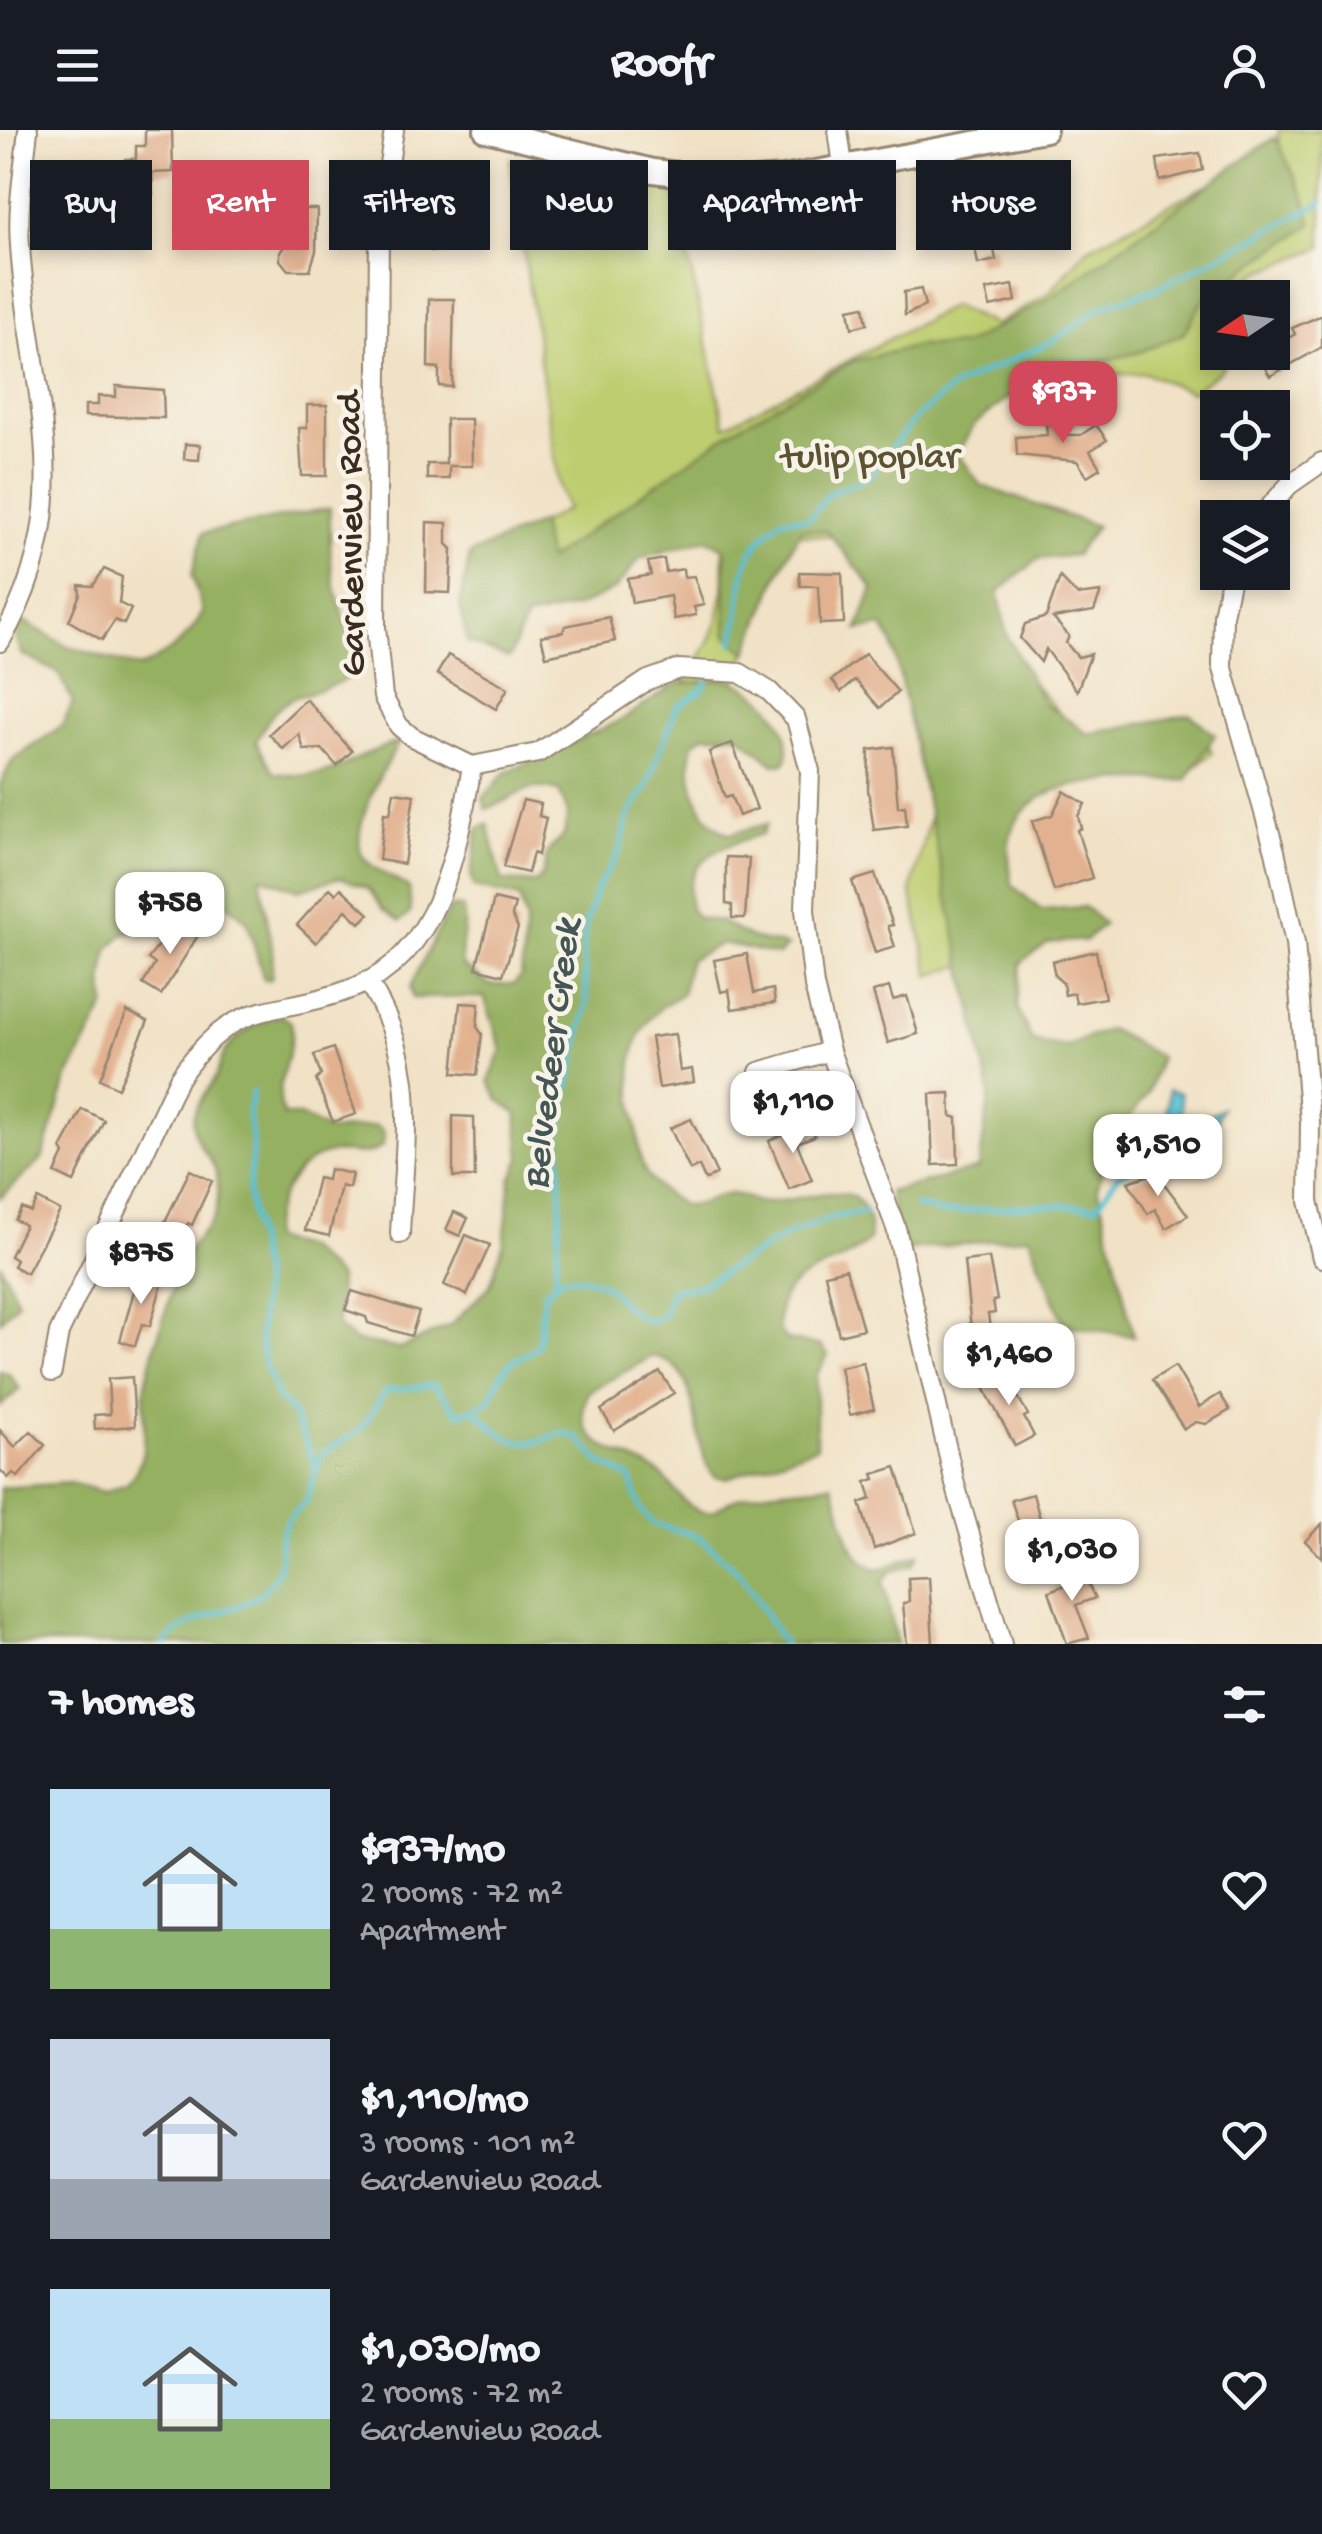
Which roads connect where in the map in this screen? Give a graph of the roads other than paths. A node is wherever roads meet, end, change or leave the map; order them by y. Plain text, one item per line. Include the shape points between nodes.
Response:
1 (28, 130) edge
2 (394, 130) edge
3 (838, 130) edge
4 (1045, 130) edge
5 (498, 131) edge
6 (842, 160) edge
7 (877, 160) edge
8 (668, 171) edge
9 (1322, 462) edge
10 (1276, 500) edge
11 (1228, 590) edge
12 (0, 642) edge
13 (472, 766) junction
14 (366, 982) junction
15 (830, 1051) junction
16 (758, 1072) dead end
17 (400, 1234) dead end
18 (1322, 1258) edge
19 (52, 1372) dead end
20 (1002, 1644) edge

1 - 12 street via 20,242 49,482 34,564
2 - 13 street, Gardenview Road via 380,232 378,680 399,726
3 - 6 street
4 - 7 street
5 - 8 street
9 - 10 street
11 - 18 street via 1222,665 1295,943 1310,1122 1309,1201
13 - 14 street via 442,892 427,921
13 - 15 street via 538,753 664,672 722,668 754,678 796,720 810,772 805,910
14 - 17 street via 393,1025 407,1084
14 - 19 street via 240,1018 199,1049 179,1078 59,1333
15 - 16 street
15 - 20 street via 896,1228 955,1484

